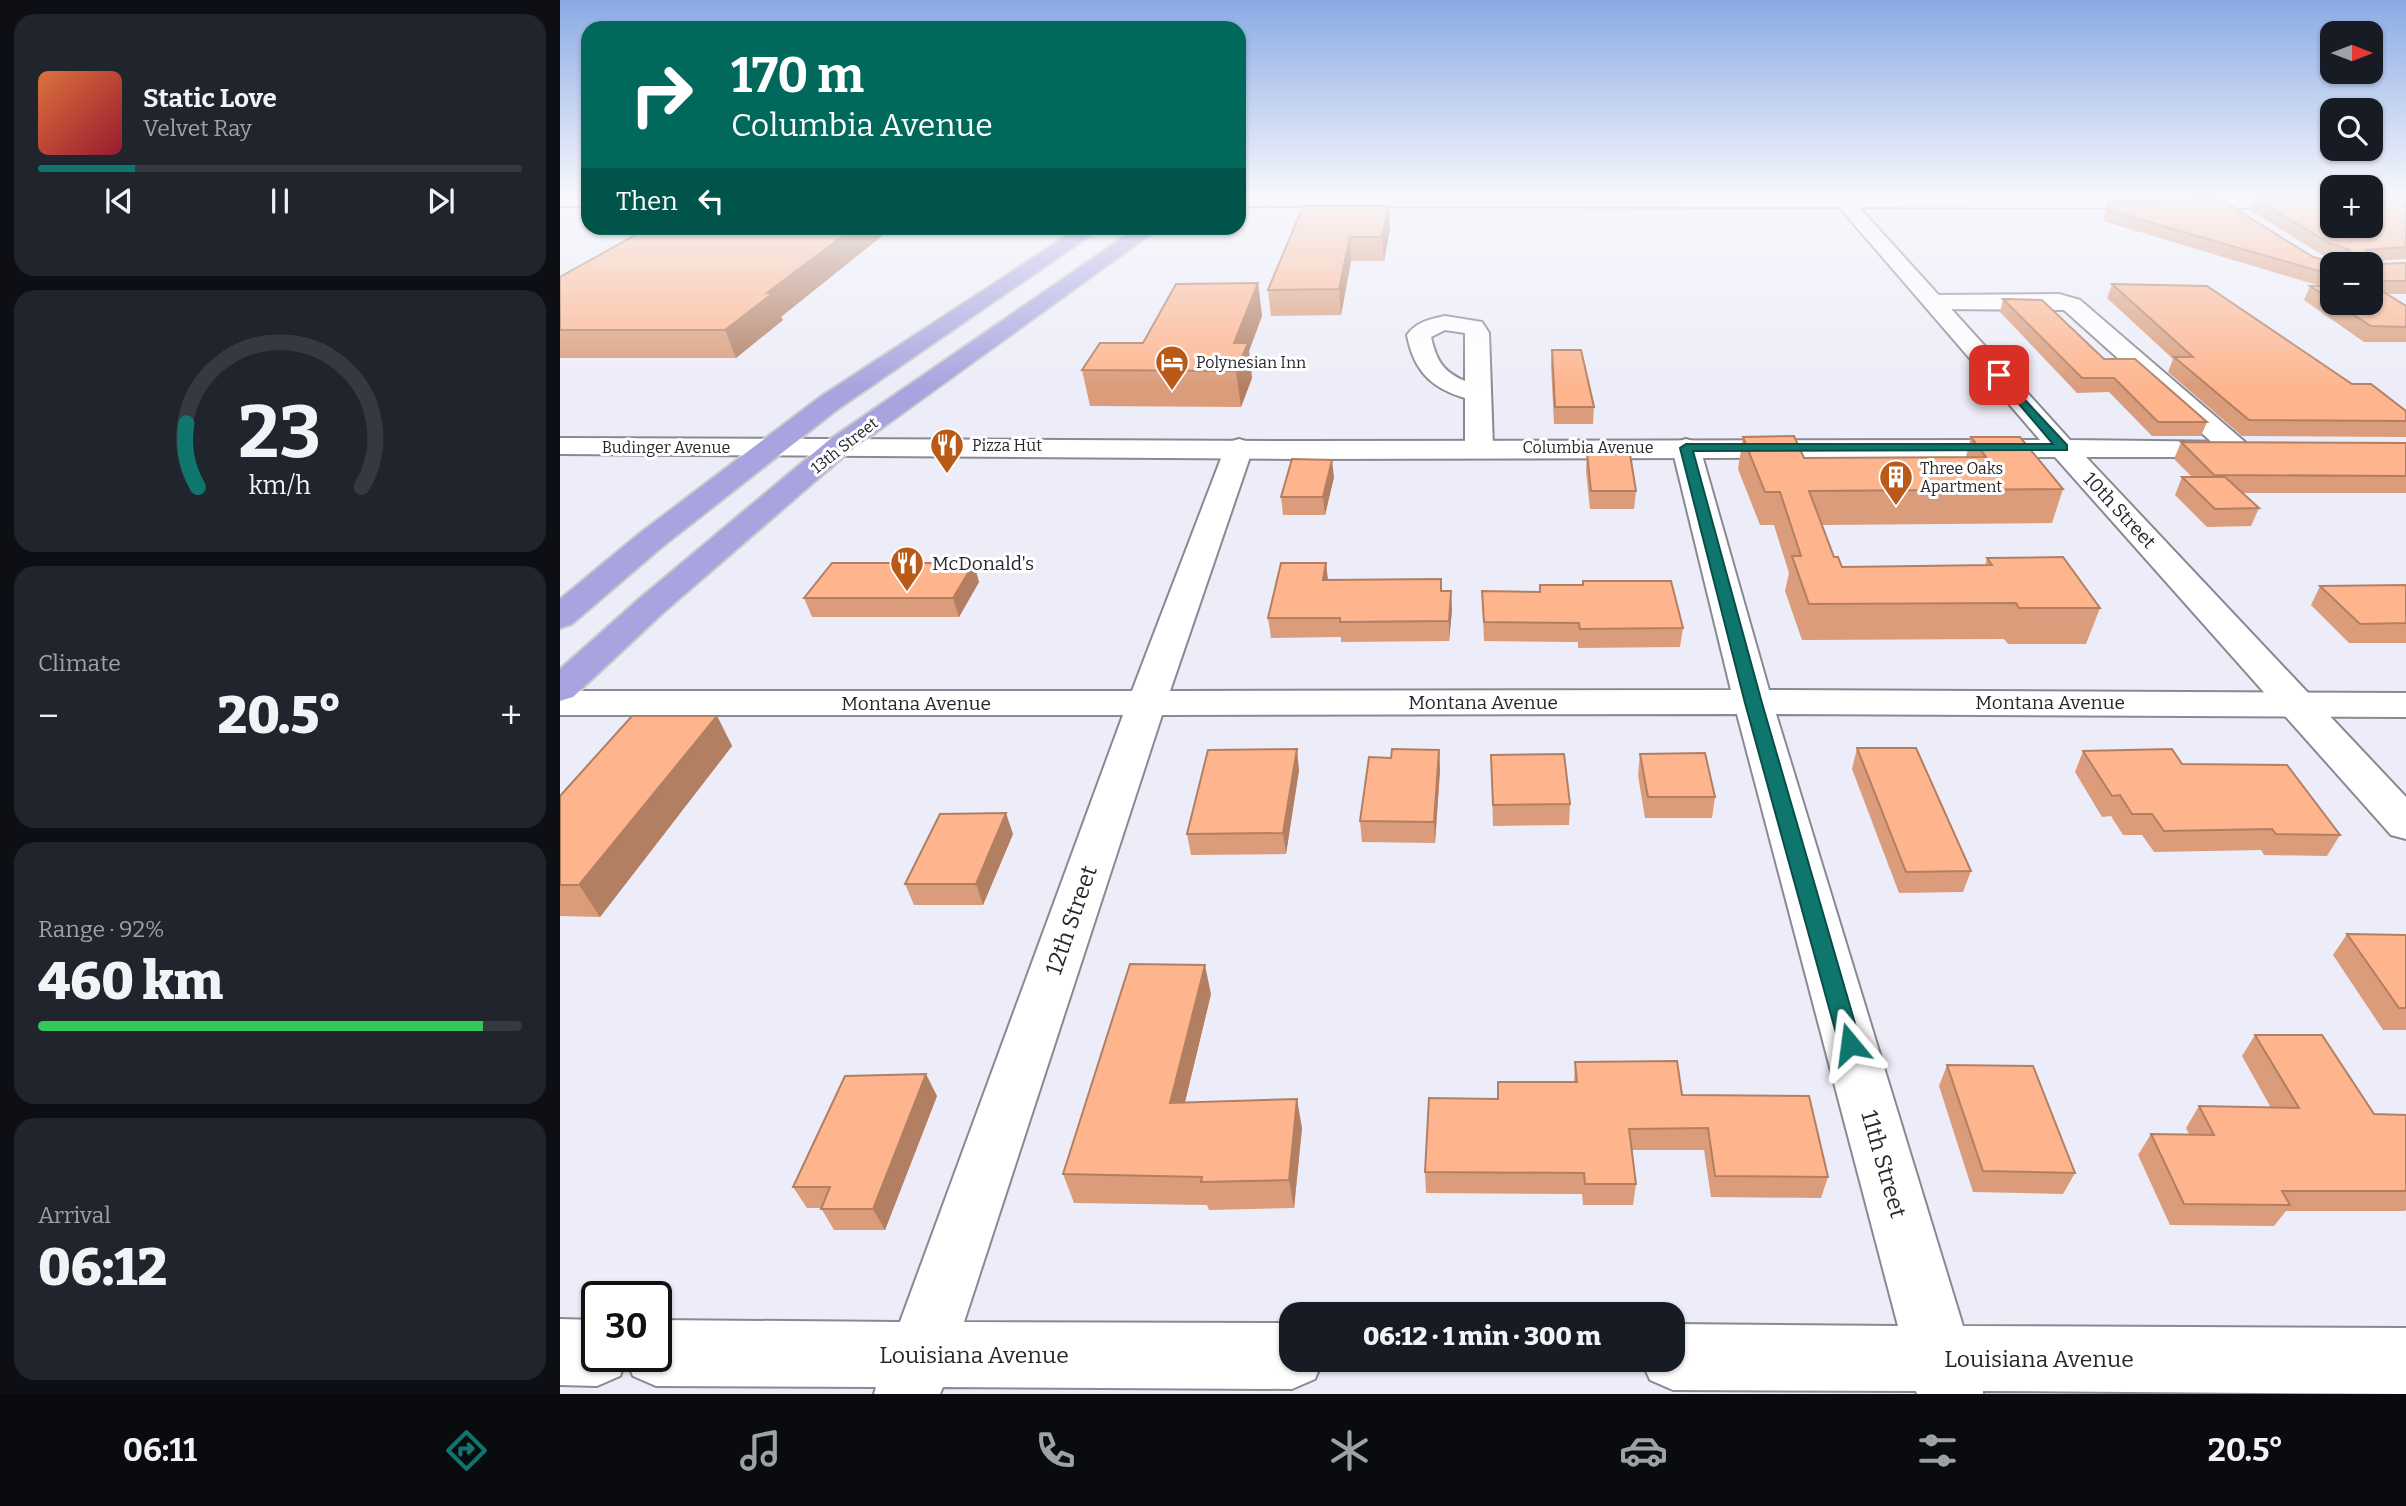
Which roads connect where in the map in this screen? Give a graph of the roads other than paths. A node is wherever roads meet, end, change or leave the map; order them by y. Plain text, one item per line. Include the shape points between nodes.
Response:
1 (1044, 259) edge
2 (1083, 259) edge
3 (1105, 259) edge
4 (1895, 259) edge
5 (1096, 265) junction
6 (1933, 302) junction
7 (1478, 394) dead end
8 (560, 446) edge
9 (839, 446) junction
10 (771, 447) junction
11 (1479, 447) junction
12 (1240, 448) junction
13 (1686, 448) junction
14 (2062, 448) junction
15 (560, 617) edge
16 (560, 689) edge
17 (1147, 702) junction
18 (560, 703) edge
19 (1754, 703) junction
20 (2298, 704) junction
21 (2406, 705) edge
22 (2406, 824) edge
23 (560, 1352) edge
24 (581, 1353) edge
25 (672, 1354) edge
26 (1279, 1357) edge
27 (1685, 1358) edge
28 (2406, 1361) edge
29 (914, 1374) edge
30 (1945, 1376) edge

1 - 10 highway via 878,368
2 - 5 highway
3 - 5 highway, 13th Street
4 - 6 street, 10th Street
5 - 9 highway, 13th Street
6 - 14 street, 10th Street
6 - 14 street, Columbia Avenue via 2071,305 2248,448
7 - 11 street
8 - 10 street, Budinger Avenue
9 - 10 street, Columbia Avenue
9 - 12 street, Columbia Avenue
9 - 16 highway, 13th Street
10 - 15 highway
11 - 12 street, Columbia Avenue
11 - 13 street, Columbia Avenue
12 - 17 street, 12th Street
13 - 14 street, Columbia Avenue
13 - 19 street, 11th Street
14 - 20 street, 10th Street
17 - 18 street, Montana Avenue
17 - 19 street, Montana Avenue
17 - 29 street, 12th Street
19 - 20 street, Montana Avenue
19 - 30 street, 11th Street
20 - 21 street, Montana Avenue
20 - 22 street, 10th Street
23 - 24 street
25 - 29 street, Louisiana Avenue
26 - 29 street, Louisiana Avenue
27 - 30 street, Louisiana Avenue
28 - 30 street, Louisiana Avenue

